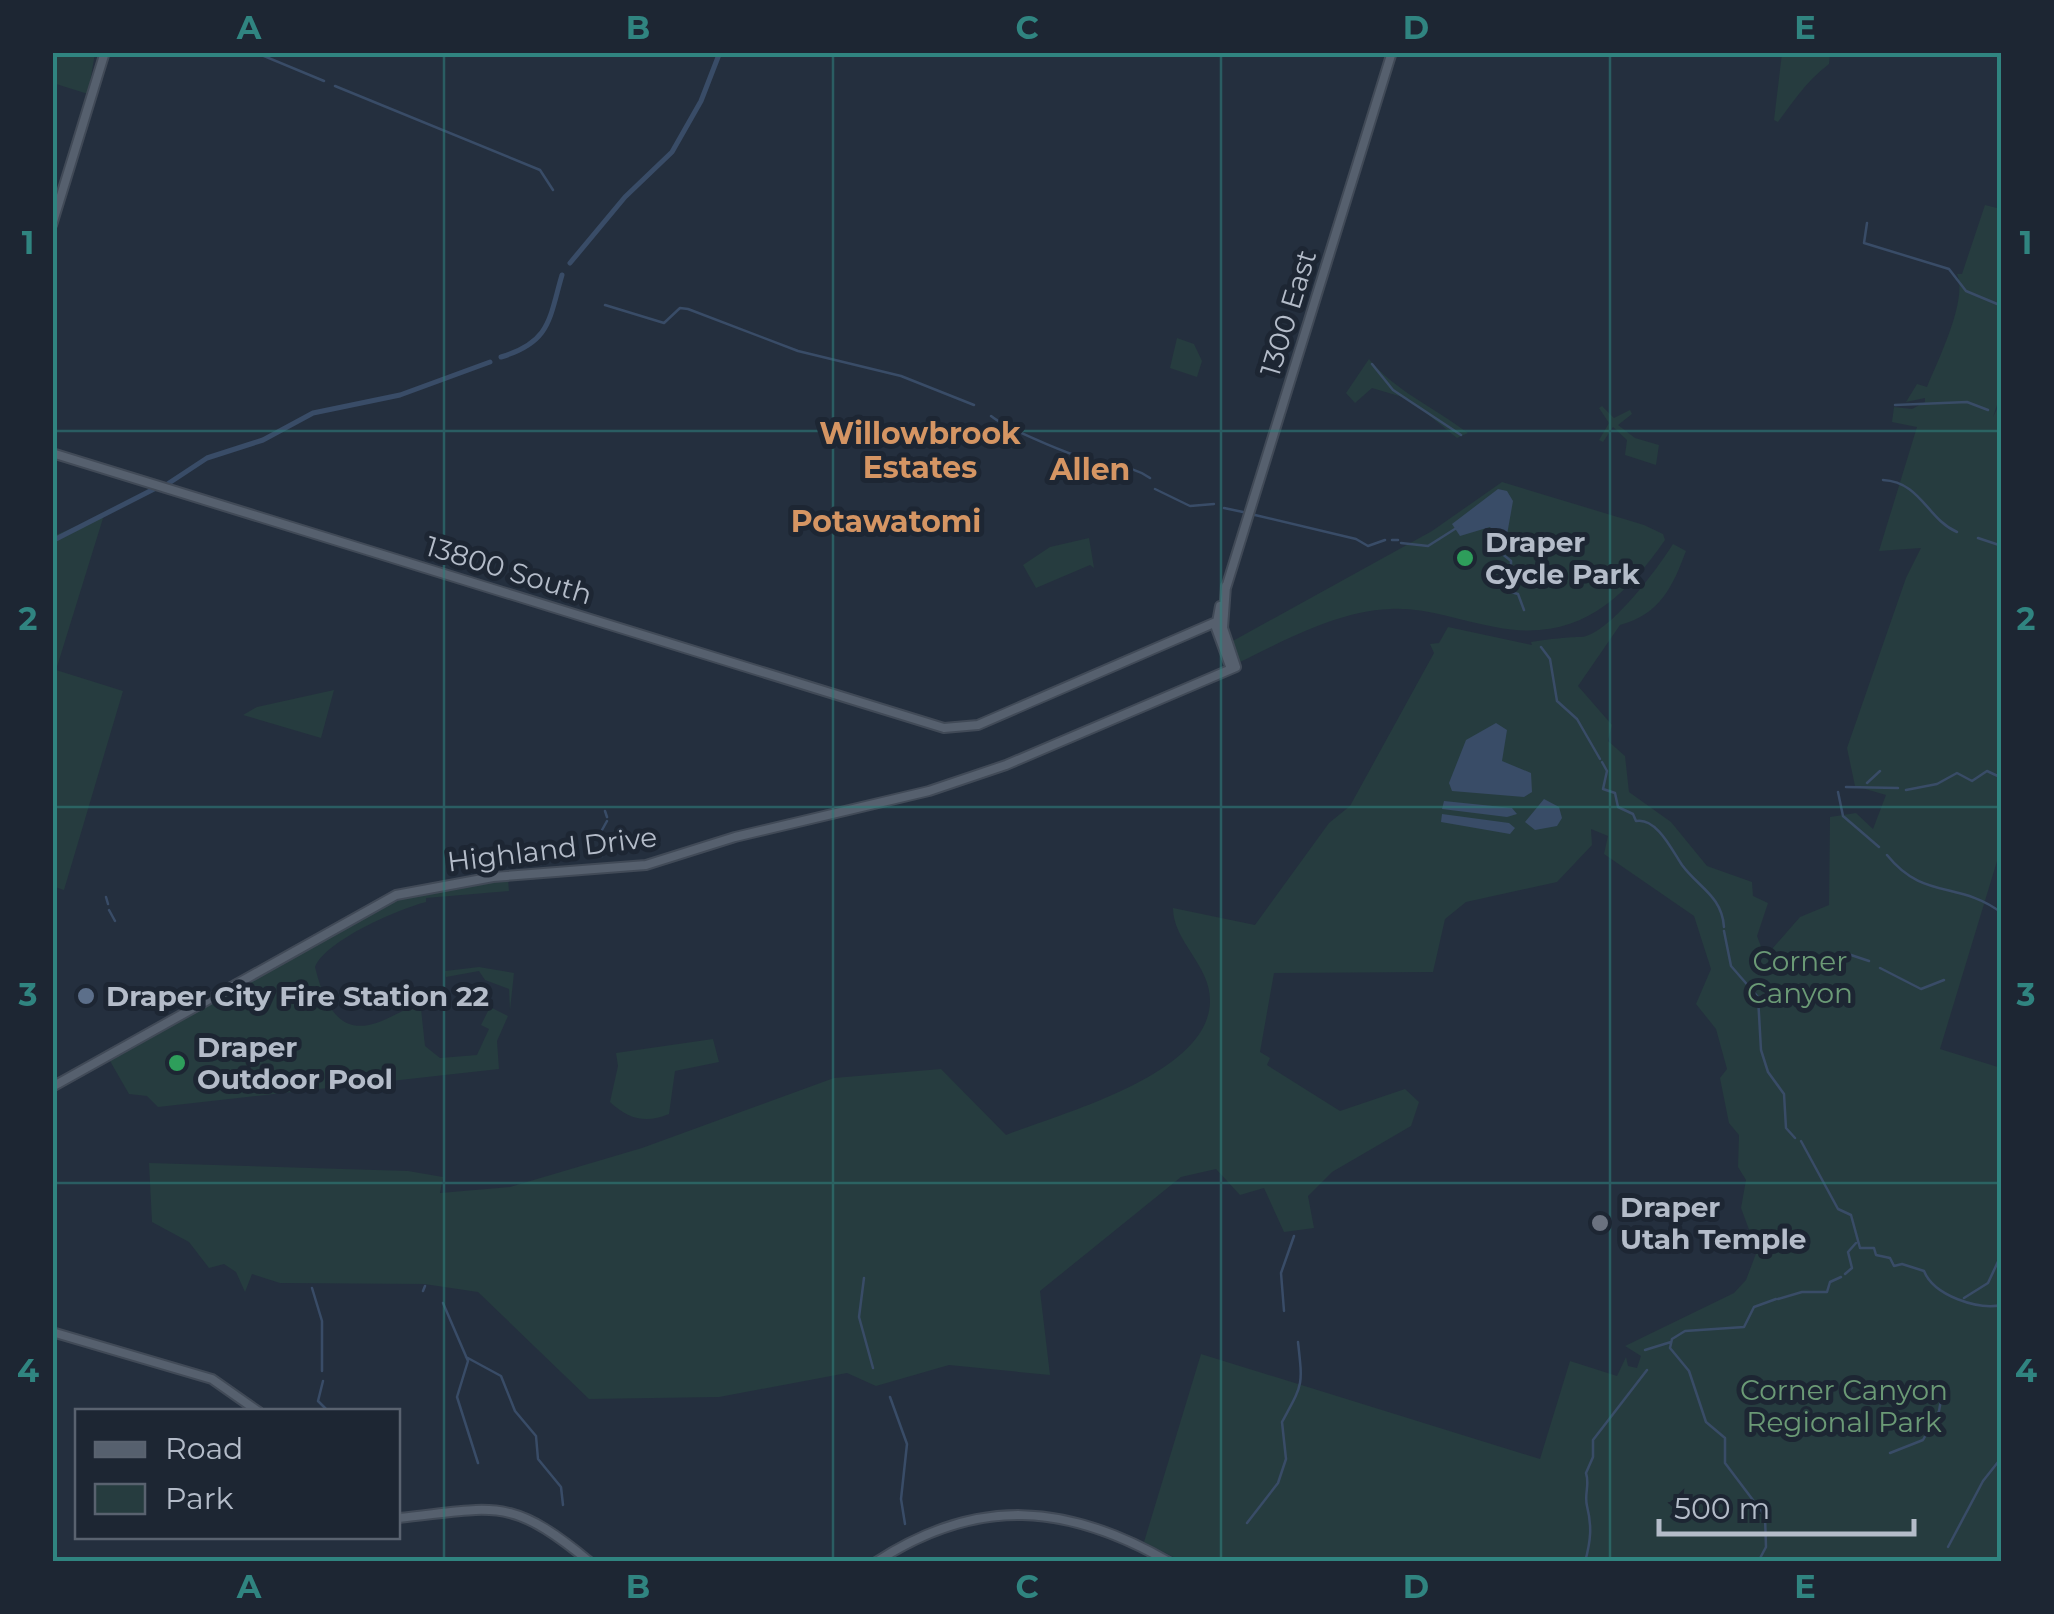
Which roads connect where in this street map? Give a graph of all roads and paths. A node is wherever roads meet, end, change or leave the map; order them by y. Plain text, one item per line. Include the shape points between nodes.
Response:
1 (101, 52) edge
2 (1392, 52) edge
3 (52, 225) edge
4 (52, 453) edge
5 (1219, 623) junction
6 (1223, 648) junction
7 (1235, 669) junction
8 (1199, 683) junction
9 (52, 1086) edge
10 (52, 1332) edge
11 (256, 1409) edge
12 (400, 1518) edge
13 (590, 1562) edge
14 (876, 1562) edge
15 (1169, 1562) edge

1 - 3 main road
2 - 5 main road, 1300 East
4 - 5 main road, 13800 South via 952,729 978,725
5 - 6 main road
5 - 7 main road
6 - 7 main road
6 - 8 main road via 1225,667
7 - 8 main road, Highland Drive
8 - 9 main road, Highland Drive via 990,772 929,791 748,833 659,862 494,877 396,895
10 - 11 main road via 212,1379
12 - 13 main road via 510,1512 544,1524
14 - 15 main road via 953,1524 1027,1514 1095,1526

